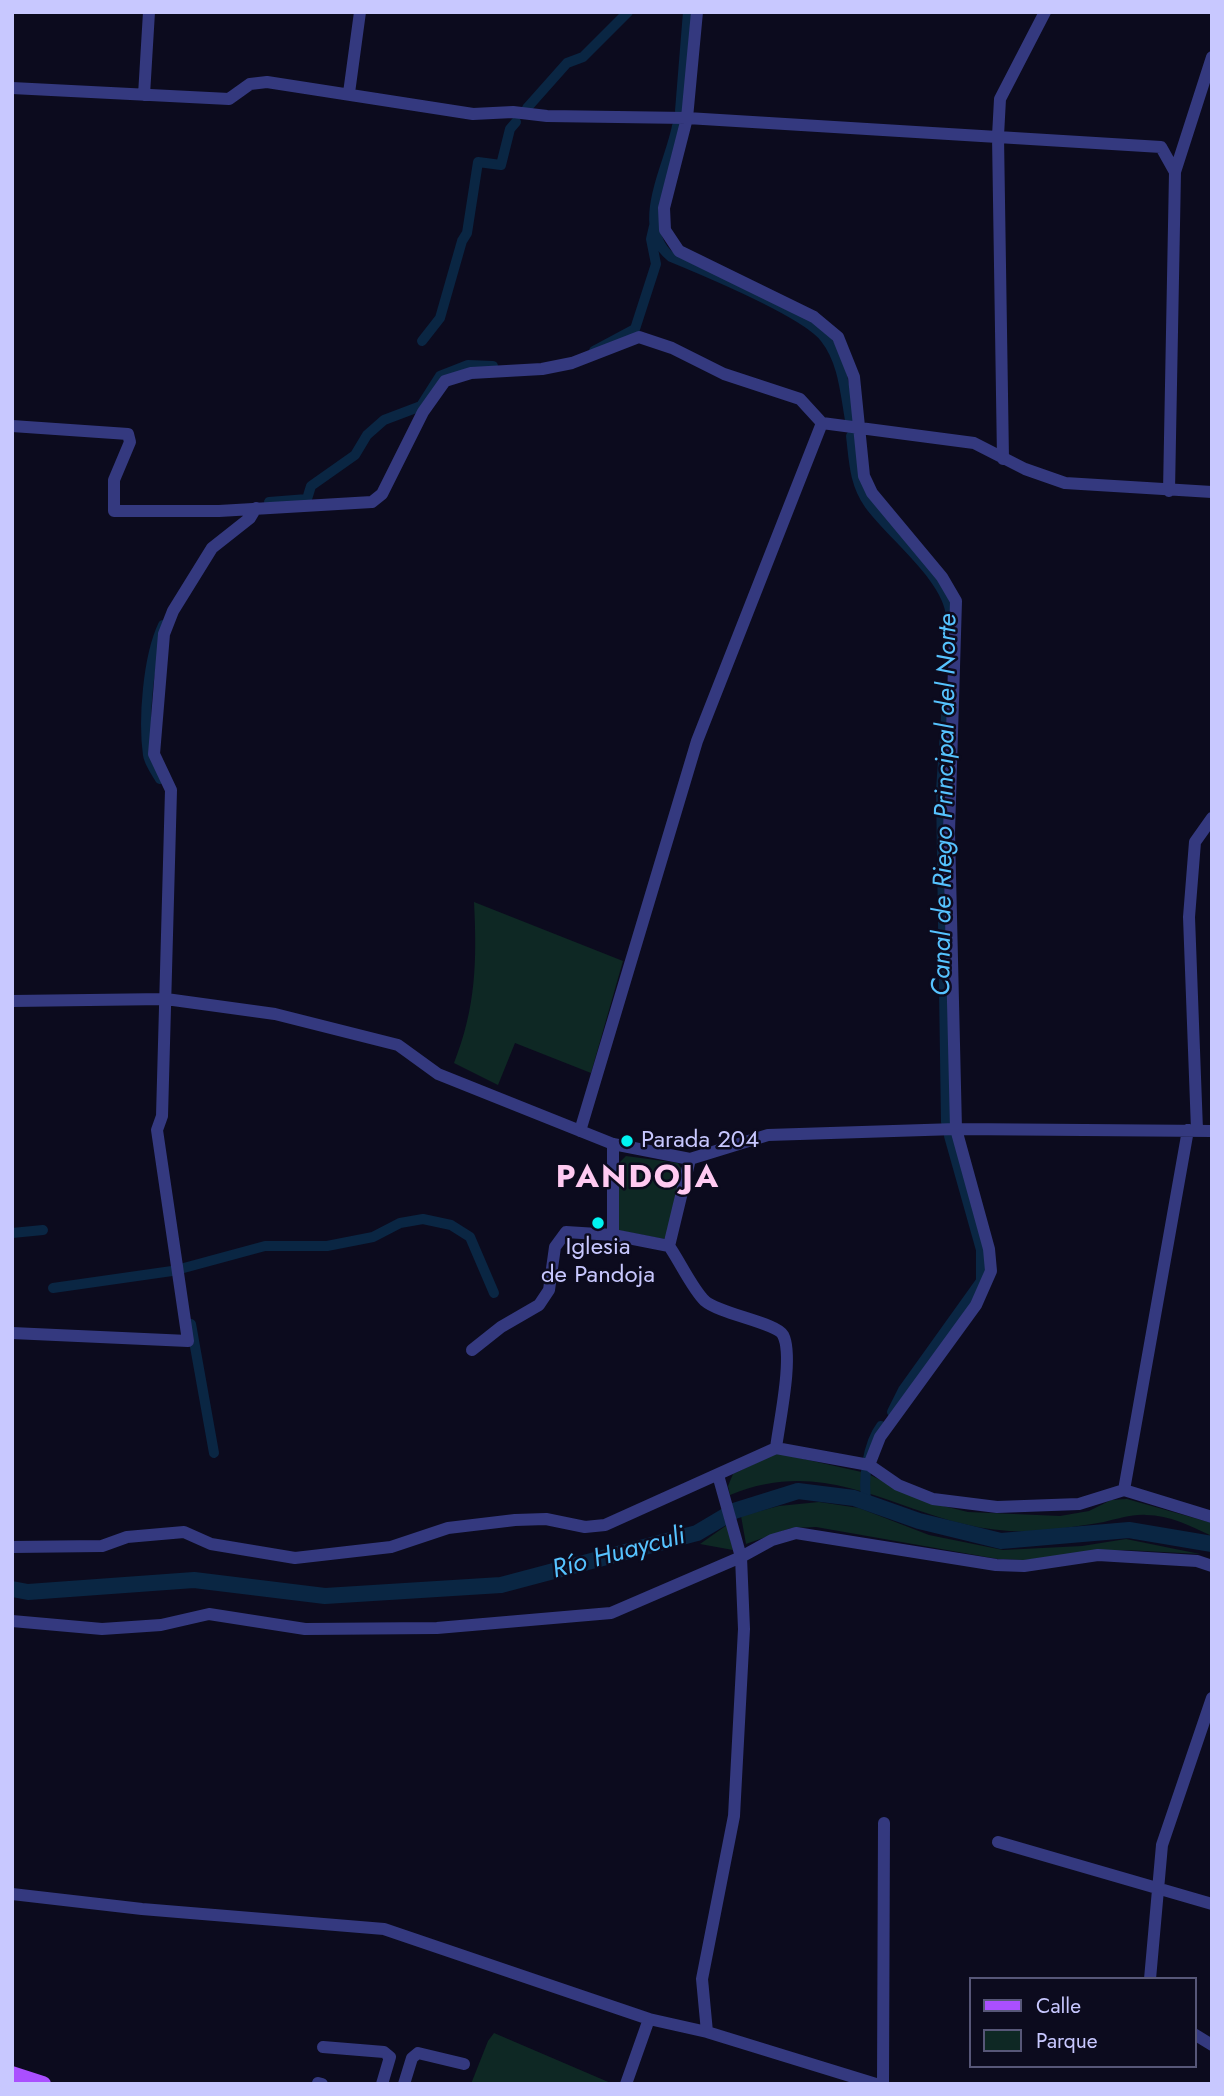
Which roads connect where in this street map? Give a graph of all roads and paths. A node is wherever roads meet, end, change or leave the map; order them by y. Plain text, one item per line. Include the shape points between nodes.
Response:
1 (149, 12) edge
2 (360, 12) edge
3 (697, 12) edge
4 (1045, 12) edge
5 (1212, 57) edge
6 (12, 88) edge
7 (349, 93) junction
8 (144, 95) junction
9 (687, 118) junction
10 (998, 136) junction
11 (1175, 172) junction
12 (821, 423) junction
13 (12, 426) edge
14 (859, 430) junction
15 (1003, 459) junction
16 (1170, 491) junction
17 (1212, 492) edge
18 (257, 508) junction
19 (1212, 818) edge
20 (166, 999) junction
21 (12, 1001) edge
22 (956, 1129) junction
23 (1192, 1130) junction
24 (580, 1131) junction
25 (1212, 1131) edge
26 (613, 1144) junction
27 (690, 1159) junction
28 (613, 1236) junction
29 (669, 1246) junction
30 (12, 1333) edge
31 (472, 1350) dead end
32 (776, 1448) junction
33 (869, 1465) junction
34 (718, 1475) junction
35 (1124, 1490) junction
36 (1212, 1517) edge
37 (12, 1547) edge
38 (741, 1557) junction
39 (1212, 1566) edge
40 (12, 1621) edge
41 (1212, 1698) edge
42 (884, 1823) dead end
43 (998, 1842) dead end
44 (1157, 1886) junction
45 (12, 1894) edge
46 (1212, 1904) edge
47 (1150, 1977) edge
48 (649, 2019) junction
49 (707, 2032) junction
50 (1196, 2035) edge
51 (1212, 2045) edge
52 (323, 2047) dead end
53 (464, 2064) dead end
54 (12, 2074) edge
55 (867, 2082) edge
56 (43, 2084) edge
57 (382, 2084) edge
58 (404, 2084) edge
59 (626, 2084) edge
60 (883, 2084) edge

1 - 8 street
2 - 7 street
3 - 9 street
4 - 10 street via 1000,99
5 - 11 street
6 - 8 street
7 - 8 street via 267,82 250,85 229,99
7 - 9 street via 474,114
9 - 10 street
9 - 14 street via 664,208 670,241 679,251 814,317 838,337 854,377
10 - 11 street via 1161,147
10 - 15 street
11 - 16 street
12 - 14 street
12 - 18 street via 800,399 724,374 639,337 572,363 471,373 445,381 423,412 383,494 372,502
12 - 24 street via 697,740
13 - 18 street via 128,433 130,442 114,480 114,511
14 - 15 street via 974,443
14 - 22 street via 863,476 872,493 942,577 956,601 949,832
15 - 16 street via 1065,483
16 - 17 street
18 - 20 street via 212,548 164,634 153,754 171,790
19 - 23 street via 1195,842 1189,918
20 - 21 street
20 - 24 street via 275,1014 398,1045 438,1074
20 - 30 street via 162,1116 157,1129 188,1342
22 - 23 street
22 - 27 street via 768,1135
22 - 33 street via 991,1271 976,1305 880,1437
23 - 25 street
23 - 35 street
24 - 26 street
26 - 27 street
26 - 28 street
27 - 29 street
28 - 29 street
28 - 31 street via 566,1232 555,1247 549,1290 539,1305
29 - 32 street via 705,1301 745,1320 776,1327 783,1335 787,1352
32 - 33 street
32 - 34 street
33 - 35 street via 898,1485 933,1499 996,1507 1079,1504
34 - 37 street via 605,1525 515,1520 448,1528 391,1547 295,1558 211,1544 184,1532 127,1537 102,1546
34 - 38 street
35 - 36 street
38 - 39 street via 796,1533 996,1565 1024,1566 1098,1555
38 - 40 street via 611,1613 437,1628 305,1629 209,1615 161,1625 102,1629
38 - 49 street via 744,1629 734,1806 703,1964
41 - 44 street via 1171,1814
42 - 60 street
43 - 44 street
44 - 46 street
44 - 47 street
45 - 48 street via 384,1929
48 - 49 street
48 - 59 street
49 - 55 street
50 - 51 street
52 - 57 street via 384,2052 390,2057
53 - 58 street via 418,2053
54 - 56 main road

